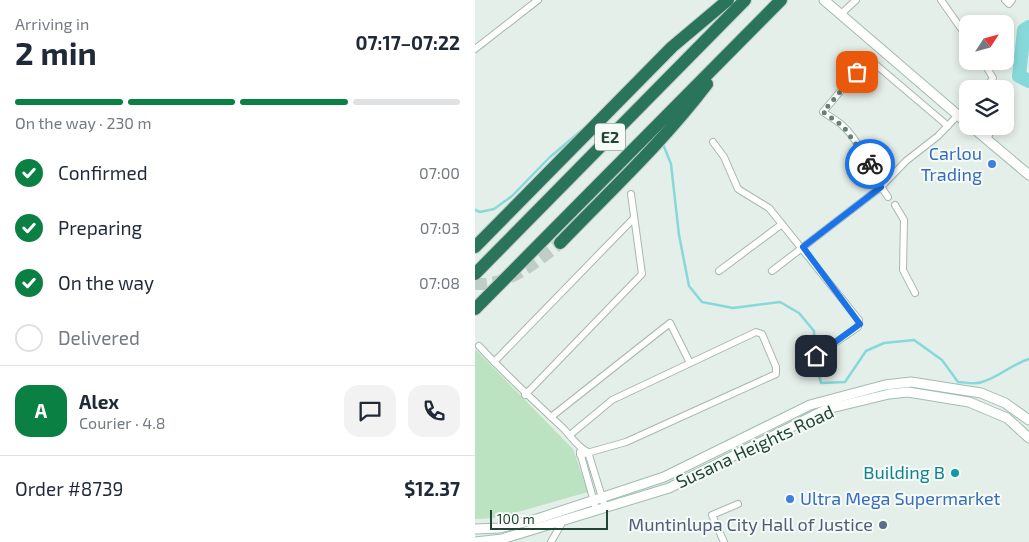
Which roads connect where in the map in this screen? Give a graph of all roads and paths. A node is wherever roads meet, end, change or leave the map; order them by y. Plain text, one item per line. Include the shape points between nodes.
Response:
1 (539, 0) edge
2 (728, 0) edge
3 (745, 0) edge
4 (781, 0) edge
5 (824, 0) edge
6 (856, 0) edge
7 (941, 0) edge
8 (840, 15) junction
9 (959, 25) edge
10 (739, 42) junction
11 (475, 49) edge
12 (957, 114) joint
13 (948, 126) junction
14 (981, 135) edge
15 (989, 135) edge
16 (987, 140) junction
17 (713, 142) dead end
18 (1029, 175) edge
19 (881, 187) junction
20 (631, 194) dead end
21 (888, 197) dead end
22 (895, 206) dead end
23 (634, 218) junction
24 (500, 224) junction
25 (782, 224) junction
26 (475, 237) edge
27 (560, 243) tunnel mouth
28 (475, 247) edge
29 (803, 247) junction
30 (719, 271) dead end
31 (772, 272) dead end
32 (475, 274) edge
33 (915, 293) dead end
34 (475, 309) edge
35 (479, 346) dead end
36 (816, 356) dead end
37 (494, 362) junction
38 (690, 363) junction
39 (525, 395) junction
40 (551, 417) junction
41 (1029, 420) edge
42 (570, 435) junction
43 (1029, 438) edge
44 (580, 452) junction
45 (588, 452) junction
46 (598, 498) junction
47 (738, 504) dead end
48 (601, 508) junction
49 (563, 521) junction
50 (475, 529) edge
51 (475, 542) edge
52 (551, 542) edge
53 (724, 542) edge

1 - 11 street
2 - 24 highway via 672,48
3 - 32 highway, E2
4 - 10 highway, E2
5 - 8 main road
6 - 8 street
7 - 9 street
8 - 12 main road
10 - 27 highway via 691,106
10 - 34 highway, E2
12 - 13 street
13 - 19 street
13 - 19 street via 868,58 823,112 843,126 870,164
14 - 16 main road
15 - 16 street
16 - 18 main road
17 - 25 street via 724,157 738,189 769,208
19 - 21 street
19 - 29 street
20 - 23 street
22 - 33 street via 904,220 903,270
23 - 37 street
23 - 39 street via 642,274
24 - 26 highway
24 - 28 highway
25 - 29 street
25 - 30 street
29 - 31 street
29 - 36 street via 860,324
35 - 37 street
37 - 39 street
38 - 40 street via 670,323
38 - 42 street via 612,400
38 - 45 street via 756,332 762,334 777,372 650,432
39 - 40 street
40 - 42 street
41 - 46 main road, Susana Heights Road via 1005,403 981,393 911,382 885,385 809,405 664,477
42 - 44 street
43 - 48 main road, Susana Heights Road via 1007,418 974,404 908,392 889,394 827,410 669,488
44 - 45 street
44 - 46 street
45 - 46 street
46 - 48 street
46 - 50 main road, Susana Heights Road via 537,519 499,528
47 - 53 street via 712,515
48 - 49 main road, Susana Heights Road
49 - 51 main road, Susana Heights Road via 502,539
49 - 52 street

